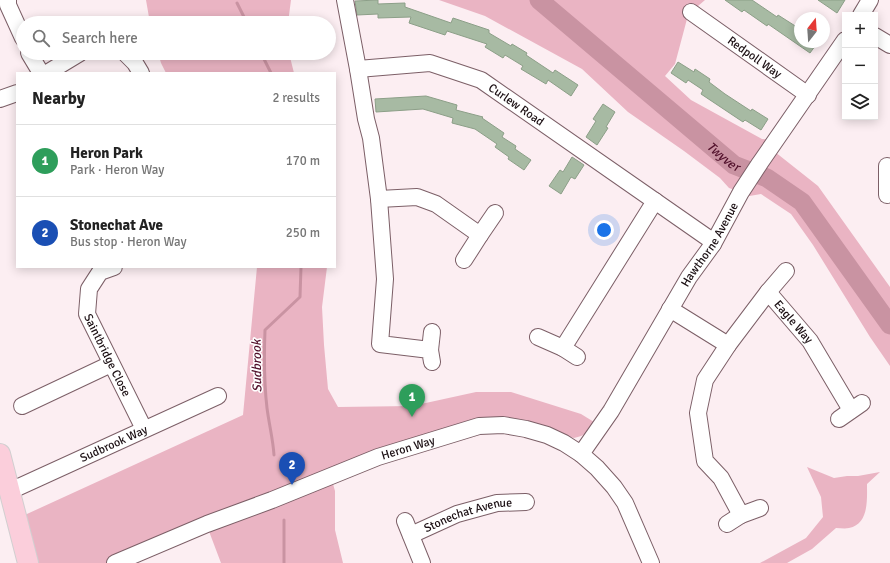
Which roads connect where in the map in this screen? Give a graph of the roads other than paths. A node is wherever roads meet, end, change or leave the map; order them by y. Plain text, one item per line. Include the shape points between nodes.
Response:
1 (8, 0) edge
2 (345, 0) edge
3 (870, 0) edge
4 (863, 12) edge
5 (696, 20) dead end
6 (16, 23) edge
7 (878, 38) edge
8 (842, 44) edge
9 (890, 45) edge
10 (34, 60) edge
11 (68, 60) edge
12 (132, 60) edge
13 (358, 69) junction
14 (40, 72) edge
15 (49, 72) edge
16 (140, 72) edge
17 (16, 93) edge
18 (808, 95) junction
19 (0, 99) edge
20 (380, 199) junction
21 (655, 201) junction
22 (495, 213) dead end
23 (480, 235) junction
24 (713, 244) junction
25 (464, 260) dead end
26 (111, 268) edge
27 (786, 271) dead end
28 (768, 292) junction
29 (670, 309) junction
30 (432, 332) dead end
31 (538, 337) dead end
32 (728, 345) junction
33 (563, 348) junction
34 (577, 357) dead end
35 (112, 364) junction
36 (212, 394) dead end
37 (22, 406) dead end
38 (851, 411) dead end
39 (144, 429) junction
40 (0, 454) edge
41 (581, 454) junction
42 (10, 491) junction
43 (527, 501) dead end
44 (760, 508) dead end
45 (741, 515) junction
46 (728, 524) dead end
47 (28, 563) edge
48 (115, 563) edge
49 (422, 563) edge
50 (651, 563) edge

1 - 6 street
2 - 13 street
3 - 4 street
5 - 18 street, Redpoll Way
7 - 9 street
8 - 18 street, Hawthorne Avenue
10 - 14 street
11 - 15 street
12 - 16 street
13 - 20 street
13 - 21 street, Curlew Road via 430,63 481,80
17 - 19 street
18 - 24 street, Hawthorne Avenue via 760,163
20 - 23 street via 417,197 436,204
20 - 30 street via 385,279 373,344 431,356
21 - 24 street, Curlew Road
21 - 33 street
22 - 23 street
23 - 25 street
24 - 29 street, Hawthorne Avenue
26 - 35 street, Saintbridge Close via 100,272 89,289 87,314
27 - 28 street
28 - 32 street, Eagle Way
28 - 38 street, Eagle Way via 810,341
29 - 32 street
29 - 41 street, Hawthorne Avenue via 611,411
31 - 33 street
32 - 45 street, Eagle Way via 705,380 698,412 705,461 721,478
33 - 34 street
35 - 37 street
35 - 39 street, Saintbridge Close
36 - 39 street, Sudbrook Way
39 - 42 street, Sudbrook Way
40 - 42 main road
41 - 48 street, Heron Way via 547,435 526,429 503,425 479,426 378,456
41 - 50 street, Heron Way via 597,468 625,503
42 - 47 main road
43 - 49 street, Stonechat Avenue via 497,503 408,528
44 - 45 street
45 - 46 street

